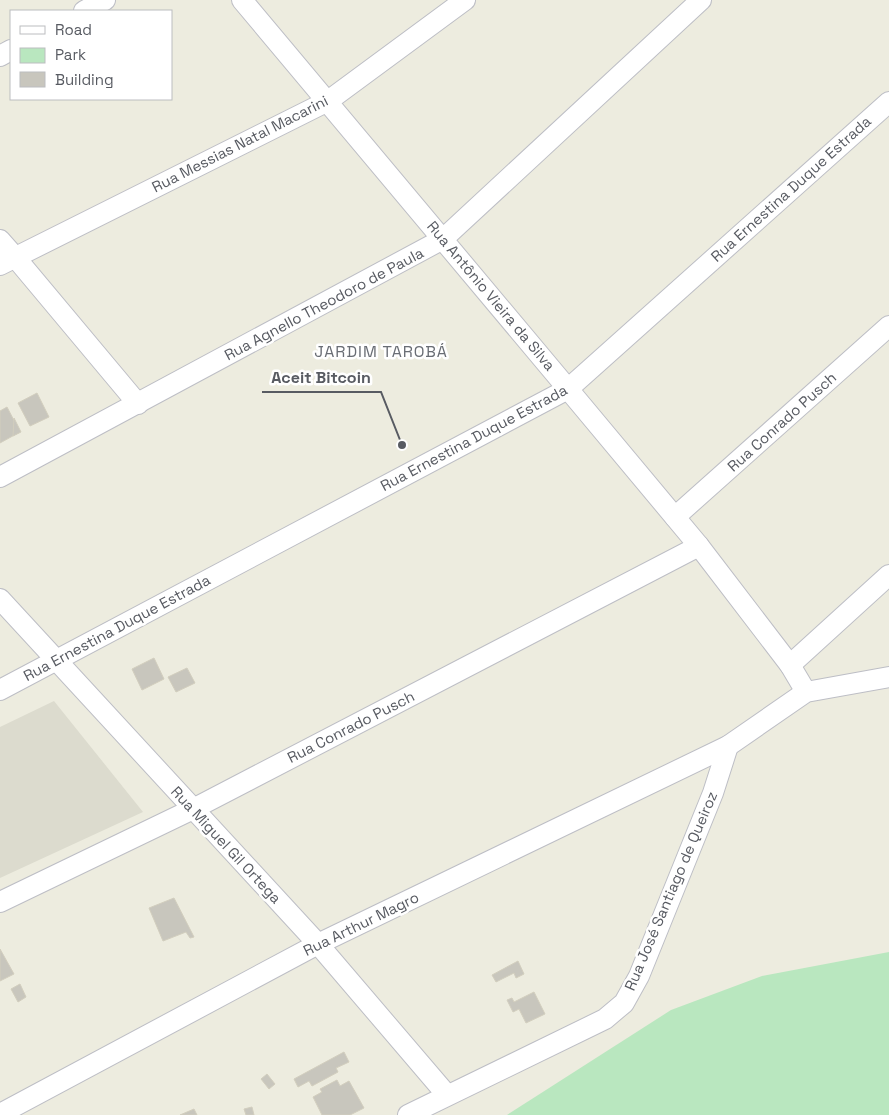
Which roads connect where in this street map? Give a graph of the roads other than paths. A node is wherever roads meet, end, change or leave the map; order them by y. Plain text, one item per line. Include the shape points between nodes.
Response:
1 (105, 0) edge
2 (242, 0) edge
3 (465, 0) edge
4 (697, 1) edge
5 (86, 10) edge
6 (328, 101) junction
7 (889, 102) edge
8 (0, 240) edge
9 (443, 240) junction
10 (8, 261) edge
11 (889, 326) edge
12 (568, 389) junction
13 (138, 404) junction
14 (0, 477) edge
15 (675, 517) junction
16 (699, 546) junction
17 (889, 575) edge
18 (0, 599) edge
19 (56, 661) junction
20 (790, 665) junction
21 (889, 677) edge
22 (0, 690) edge
23 (806, 692) junction
24 (728, 746) junction
25 (193, 809) junction
26 (0, 902) edge
27 (318, 944) junction
28 (447, 1095) junction
29 (0, 1114) edge
30 (408, 1115) edge

1 - 5 street
2 - 6 street, Rua Antônio Vieira da Silva
3 - 6 street, Rua Messias Natal Macarini
4 - 9 street, Rua Agnello Theodoro de Paula
6 - 9 street, Rua Antônio Vieira da Silva
6 - 10 street, Rua Messias Natal Macarini
7 - 12 street, Rua Ernestina Duque Estrada
8 - 10 street
9 - 12 street, Rua Antônio Vieira da Silva
9 - 13 street, Rua Agnello Theodoro de Paula
10 - 13 street
11 - 15 street, Rua Conrado Pusch
12 - 15 street, Rua Antônio Vieira da Silva
12 - 19 street, Rua Ernestina Duque Estrada
13 - 14 street, Rua Agnello Theodoro de Paula
15 - 16 street, Rua Antônio Vieira da Silva
16 - 20 street, Rua Antônio Vieira da Silva
16 - 25 street, Rua Conrado Pusch
17 - 20 street
18 - 19 street, Rua Miguel Gil Ortega
19 - 22 street, Rua Ernestina Duque Estrada
19 - 25 street, Rua Miguel Gil Ortega
20 - 23 street, Rua Antônio Vieira da Silva
21 - 23 street
23 - 24 street
24 - 27 street, Rua Arthur Magro
24 - 28 street, Rua José Santiago de Queiroz via 713,794 639,976 624,1003 605,1019
25 - 26 street, Rua Conrado Pusch
25 - 27 street, Rua Miguel Gil Ortega
27 - 28 street, Rua Miguel Gil Ortega
27 - 29 street, Rua Arthur Magro
28 - 30 street, Rua José Santiago de Queiroz

